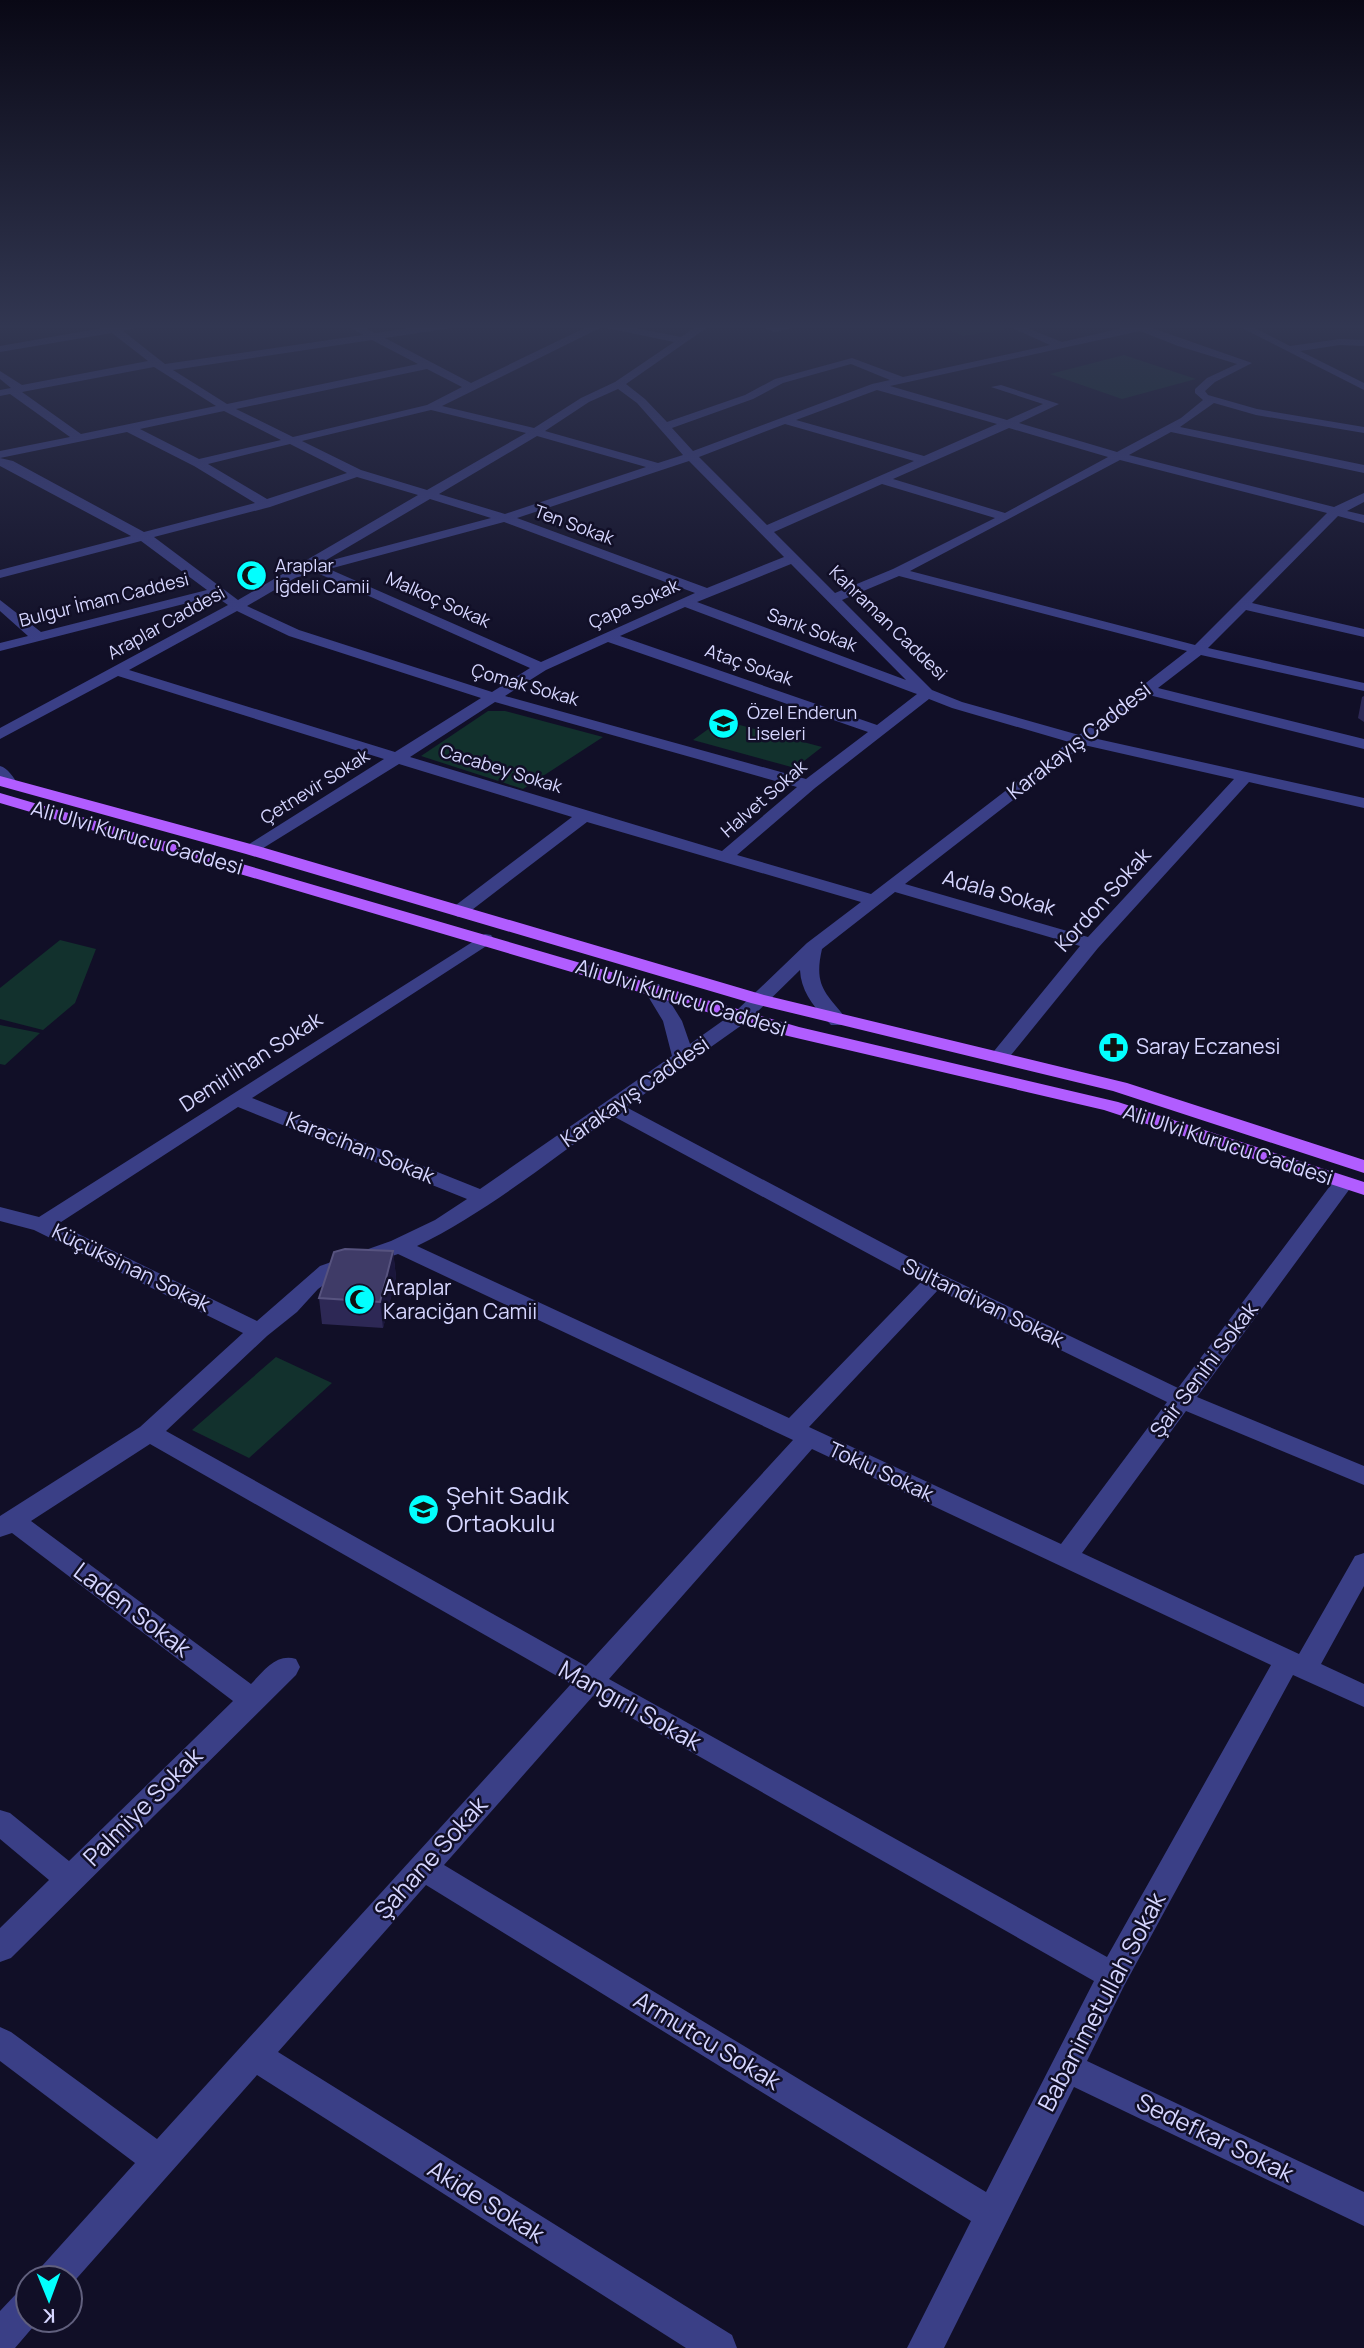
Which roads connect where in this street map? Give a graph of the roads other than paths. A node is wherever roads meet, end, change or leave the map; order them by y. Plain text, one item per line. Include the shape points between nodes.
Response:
1 (73, 434) edge
2 (101, 434) edge
3 (140, 434) edge
4 (279, 434) edge
5 (329, 434) edge
6 (533, 434) edge
7 (542, 434) edge
8 (670, 434) edge
9 (752, 434) edge
10 (831, 434) edge
11 (987, 434) edge
12 (1041, 434) edge
13 (1157, 434) edge
14 (1194, 434) edge
15 (79, 438) junction
16 (296, 442) junction
17 (0, 455) edge
18 (691, 456) junction
19 (1119, 456) junction
20 (928, 461) junction
21 (0, 462) edge
22 (198, 463) junction
23 (655, 466) junction
24 (1364, 469) edge
25 (357, 473) junction
26 (883, 480) junction
27 (428, 494) junction
28 (1364, 496) edge
29 (266, 504) junction
30 (1335, 512) junction
31 (1006, 517) junction
32 (505, 518) junction
33 (1364, 519) edge
34 (767, 530) junction
35 (142, 535) junction
36 (794, 558) junction
37 (318, 569) junction
38 (898, 572) junction
39 (0, 574) edge
40 (286, 576) junction
41 (217, 591) junction
42 (707, 593) junction
43 (834, 598) junction
44 (685, 602) junction
45 (0, 604) edge
46 (1242, 605) junction
47 (236, 606) junction
48 (1364, 633) edge
49 (38, 637) junction
50 (608, 637) junction
51 (0, 647) edge
52 (1198, 650) junction
53 (541, 667) junction
54 (119, 672) junction
55 (1364, 687) edge
56 (1146, 690) junction
57 (927, 693) junction
58 (496, 698) junction
59 (877, 730) junction
60 (4, 731) edge
61 (1081, 740) junction
62 (1364, 744) edge
63 (0, 747) edge
64 (398, 758) junction
65 (1244, 777) junction
66 (809, 785) junction
67 (3, 789) edge
68 (1364, 803) edge
69 (584, 816) junction
70 (252, 850) junction
71 (726, 856) junction
72 (892, 886) junction
73 (874, 900) junction
74 (458, 912) junction
75 (485, 939) junction
76 (1092, 944) junction
77 (813, 947) junction
78 (652, 988) junction
79 (758, 999) junction
80 (742, 1016) junction
81 (838, 1021) junction
82 (1000, 1056) junction
83 (682, 1058) junction
84 (236, 1099) junction
85 (613, 1108) junction
86 (1362, 1163) edge
87 (1353, 1186) edge
88 (484, 1198) junction
89 (0, 1214) edge
90 (42, 1224) junction
91 (399, 1246) junction
92 (935, 1280) junction
93 (259, 1331) junction
94 (1183, 1400) junction
95 (149, 1433) junction
96 (800, 1434) junction
97 (1364, 1476) edge
98 (6, 1524) edge
99 (1065, 1557) junction
100 (1364, 1563) edge
101 (1296, 1664) junction
102 (286, 1667) dead end
103 (588, 1682) junction
104 (1364, 1696) edge
105 (252, 1700) junction
106 (0, 1822) edge
107 (422, 1867) junction
108 (70, 1879) junction
109 (0, 1948) edge
110 (1113, 1976) junction
111 (0, 2042) edge
112 (254, 2055) junction
113 (1066, 2067) junction
114 (159, 2161) junction
115 (1364, 2209) edge
116 (991, 2214) junction
117 (67, 2264) edge
118 (14, 2322) edge
119 (0, 2338) edge
120 (719, 2348) edge
121 (925, 2348) edge

1 - 15 street
2 - 15 street
3 - 22 street
4 - 16 street, Ten Sokak
5 - 16 street
6 - 27 street, Araplar Caddesi
7 - 23 street
8 - 18 street, Kahraman Caddesi
9 - 18 street
10 - 20 street
11 - 20 street
12 - 19 street
13 - 19 street
14 - 24 street
15 - 17 street
16 - 22 street
16 - 25 street, Ten Sokak
18 - 23 street
18 - 34 street, Kahraman Caddesi
19 - 30 street
19 - 31 street
20 - 26 street
21 - 35 street, Çomak Sokak
22 - 29 street
23 - 32 street
25 - 27 street, Ten Sokak
25 - 29 street
26 - 31 street
26 - 34 street
27 - 32 street, Ten Sokak
27 - 40 street, Araplar Caddesi
28 - 30 street, Karakayış Caddesi
29 - 35 street
30 - 33 street
30 - 46 street, Karakayış Caddesi
31 - 38 street
32 - 37 street
32 - 42 street, Ten Sokak
34 - 36 street, Kahraman Caddesi
35 - 39 street
35 - 41 street, Çomak Sokak
36 - 42 street, Çapa Sokak
36 - 43 street, Kahraman Caddesi
37 - 40 street
37 - 53 street, Malkoç Sokak
38 - 43 street
38 - 52 street
40 - 47 street, Araplar Caddesi
41 - 47 street, Çomak Sokak
41 - 49 street, Bulgur İmam Caddesi
42 - 44 street, Çapa Sokak
43 - 57 street, Kahraman Caddesi
44 - 50 street, Çapa Sokak
44 - 57 street, Sarık Sokak
45 - 49 street
46 - 48 street
46 - 52 street, Karakayış Caddesi
47 - 54 street, Araplar Caddesi
47 - 58 street, Çomak Sokak via 294,632
49 - 51 street, Bulgur İmam Caddesi
50 - 53 street, Çapa Sokak
50 - 59 street, Ataç Sokak
52 - 55 street
52 - 56 street, Karakayış Caddesi
53 - 58 street, Çapa Sokak
54 - 60 street, Araplar Caddesi
54 - 64 street, Cacabey Sokak
56 - 61 street, Karakayış Caddesi
56 - 62 street
57 - 59 street, Halvet Sokak
57 - 61 street, Kahraman Caddesi
58 - 64 street, Çetnevir Sokak
58 - 66 street, Çomak Sokak
59 - 66 street, Halvet Sokak
60 - 63 street
61 - 65 street, Kahraman Caddesi
61 - 72 street, Karakayış Caddesi
64 - 69 street, Cacabey Sokak
64 - 70 street, Çetnevir Sokak
65 - 68 street, Kahraman Caddesi
65 - 76 street, Kordon Sokak
66 - 71 street, Halvet Sokak
67 - 70 main road, Ali Ulvi Kurucu Caddesi
67 - 75 main road, Ali Ulvi Kurucu Caddesi
69 - 71 street, Cacabey Sokak
69 - 74 street
70 - 74 main road, Ali Ulvi Kurucu Caddesi
71 - 73 street, Cacabey Sokak
72 - 73 street, Karakayış Caddesi
72 - 76 street, Adala Sokak
73 - 77 street, Karakayış Caddesi
74 - 79 main road, Ali Ulvi Kurucu Caddesi
75 - 78 main road, Ali Ulvi Kurucu Caddesi
75 - 84 street, Demirlihan Sokak
76 - 82 street, Kordon Sokak
77 - 79 street, Karakayış Caddesi
77 - 81 street via 807,968 811,984
78 - 80 main road, Ali Ulvi Kurucu Caddesi
78 - 83 street via 672,1018
79 - 80 street, Karakayış Caddesi
79 - 81 main road, Ali Ulvi Kurucu Caddesi
80 - 83 street, Karakayış Caddesi
80 - 87 main road, Ali Ulvi Kurucu Caddesi via 1111,1106
81 - 82 main road, Ali Ulvi Kurucu Caddesi
82 - 86 main road, Ali Ulvi Kurucu Caddesi via 1120,1087
83 - 85 street, Karakayış Caddesi
84 - 88 street, Karacihan Sokak
84 - 90 street, Demirlihan Sokak
85 - 88 street, Karakayış Caddesi
85 - 92 street, Sultandivan Sokak
87 - 94 street, Şair Senihi Sokak
88 - 91 street, Karakayış Caddesi
89 - 90 street, Küçüksinan Sokak
90 - 93 street, Küçüksinan Sokak
91 - 93 street, Karakayış Caddesi via 328,1271
91 - 96 street, Toklu Sokak
92 - 94 street, Sultandivan Sokak
92 - 96 street, Şahane Sokak
93 - 95 street, Karakayış Caddesi
94 - 97 street, Sultandivan Sokak
94 - 99 street, Şair Senihi Sokak
95 - 98 street, Karakayış Caddesi
95 - 103 street, Mangırlı Sokak
96 - 99 street, Toklu Sokak
96 - 103 street, Şahane Sokak
98 - 105 street, Laden Sokak
99 - 101 street, Toklu Sokak
100 - 101 street, Babanimetullah Sokak
101 - 104 street, Toklu Sokak
101 - 110 street, Babanimetullah Sokak
102 - 105 street, Palmiye Sokak
103 - 107 street, Şahane Sokak
103 - 110 street, Mangırlı Sokak
105 - 108 street, Palmiye Sokak
106 - 108 street
107 - 112 street, Şahane Sokak
107 - 116 street, Armutcu Sokak
108 - 109 street, Palmiye Sokak
110 - 113 street, Babanimetullah Sokak
111 - 114 street
112 - 114 street, Şahane Sokak
112 - 120 street, Akide Sokak
113 - 115 street, Sedefkar Sokak
113 - 116 street, Babanimetullah Sokak
114 - 117 street, Şahane Sokak
116 - 121 street, Babanimetullah Sokak
118 - 119 street

